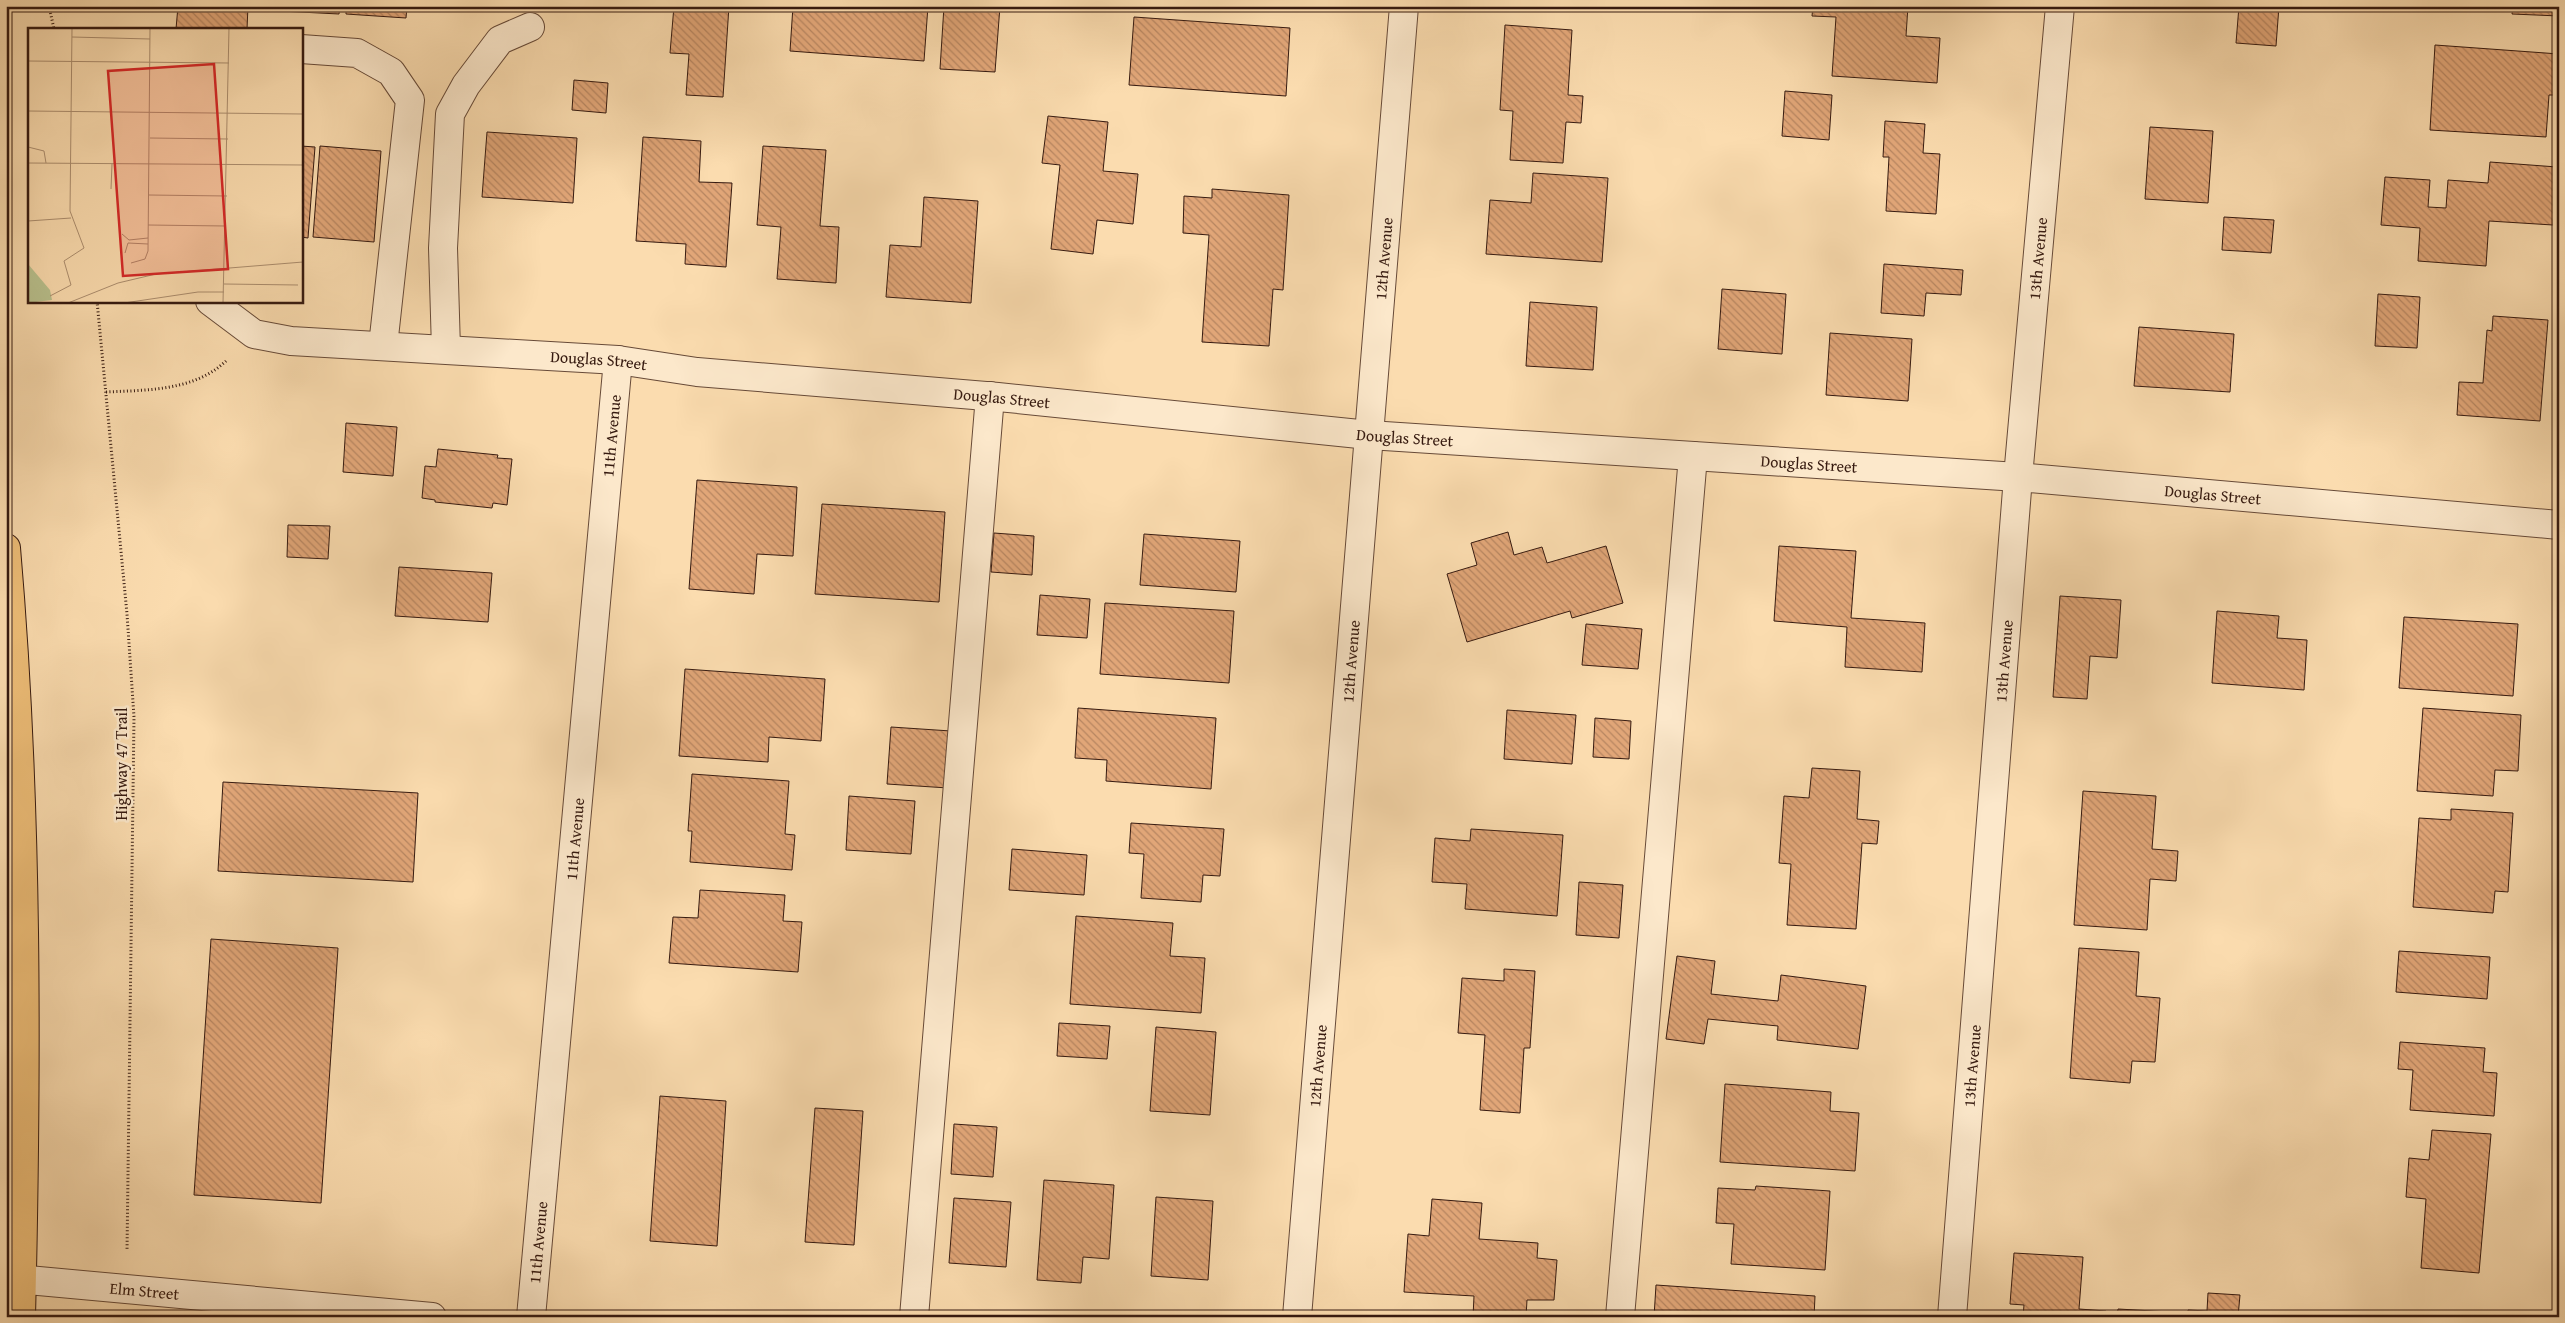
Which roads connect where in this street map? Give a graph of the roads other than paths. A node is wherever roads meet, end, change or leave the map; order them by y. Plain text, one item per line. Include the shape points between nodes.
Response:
1 (1404, 6) edge
2 (2060, 6) edge
3 (530, 27) dead end
4 (302, 48) edge
5 (211, 302) edge
6 (383, 346) junction
7 (446, 350) junction
8 (618, 360) junction
9 (990, 396) junction
10 (1369, 435) junction
11 (1693, 456) junction
12 (2018, 477) junction
13 (2559, 525) edge
14 (6, 548) edge
15 (14, 1279) edge
16 (22, 1317) edge
17 (432, 1317) edge
18 (531, 1317) edge
19 (914, 1317) edge
20 (1297, 1317) edge
21 (1620, 1317) edge
22 (1952, 1317) edge

1 - 10 street, 12th Avenue
2 - 12 street, 13th Avenue
3 - 7 street via 500,40 466,85 450,114 442,248
4 - 6 street via 357,53 390,72 410,100
5 - 6 street, Douglas Street via 254,334 291,341
6 - 7 street, Douglas Street
7 - 8 street, Douglas Street
8 - 9 street, Douglas Street via 697,372
8 - 18 street, 11th Avenue
9 - 10 street, Douglas Street
9 - 19 street
10 - 11 street, Douglas Street
10 - 20 street, 12th Avenue
11 - 12 street, Douglas Street
11 - 21 street
12 - 13 street, Douglas Street
12 - 22 street, 13th Avenue
14 - 15 highway via 16,685 23,948
15 - 16 highway
15 - 17 street, Elm Street

